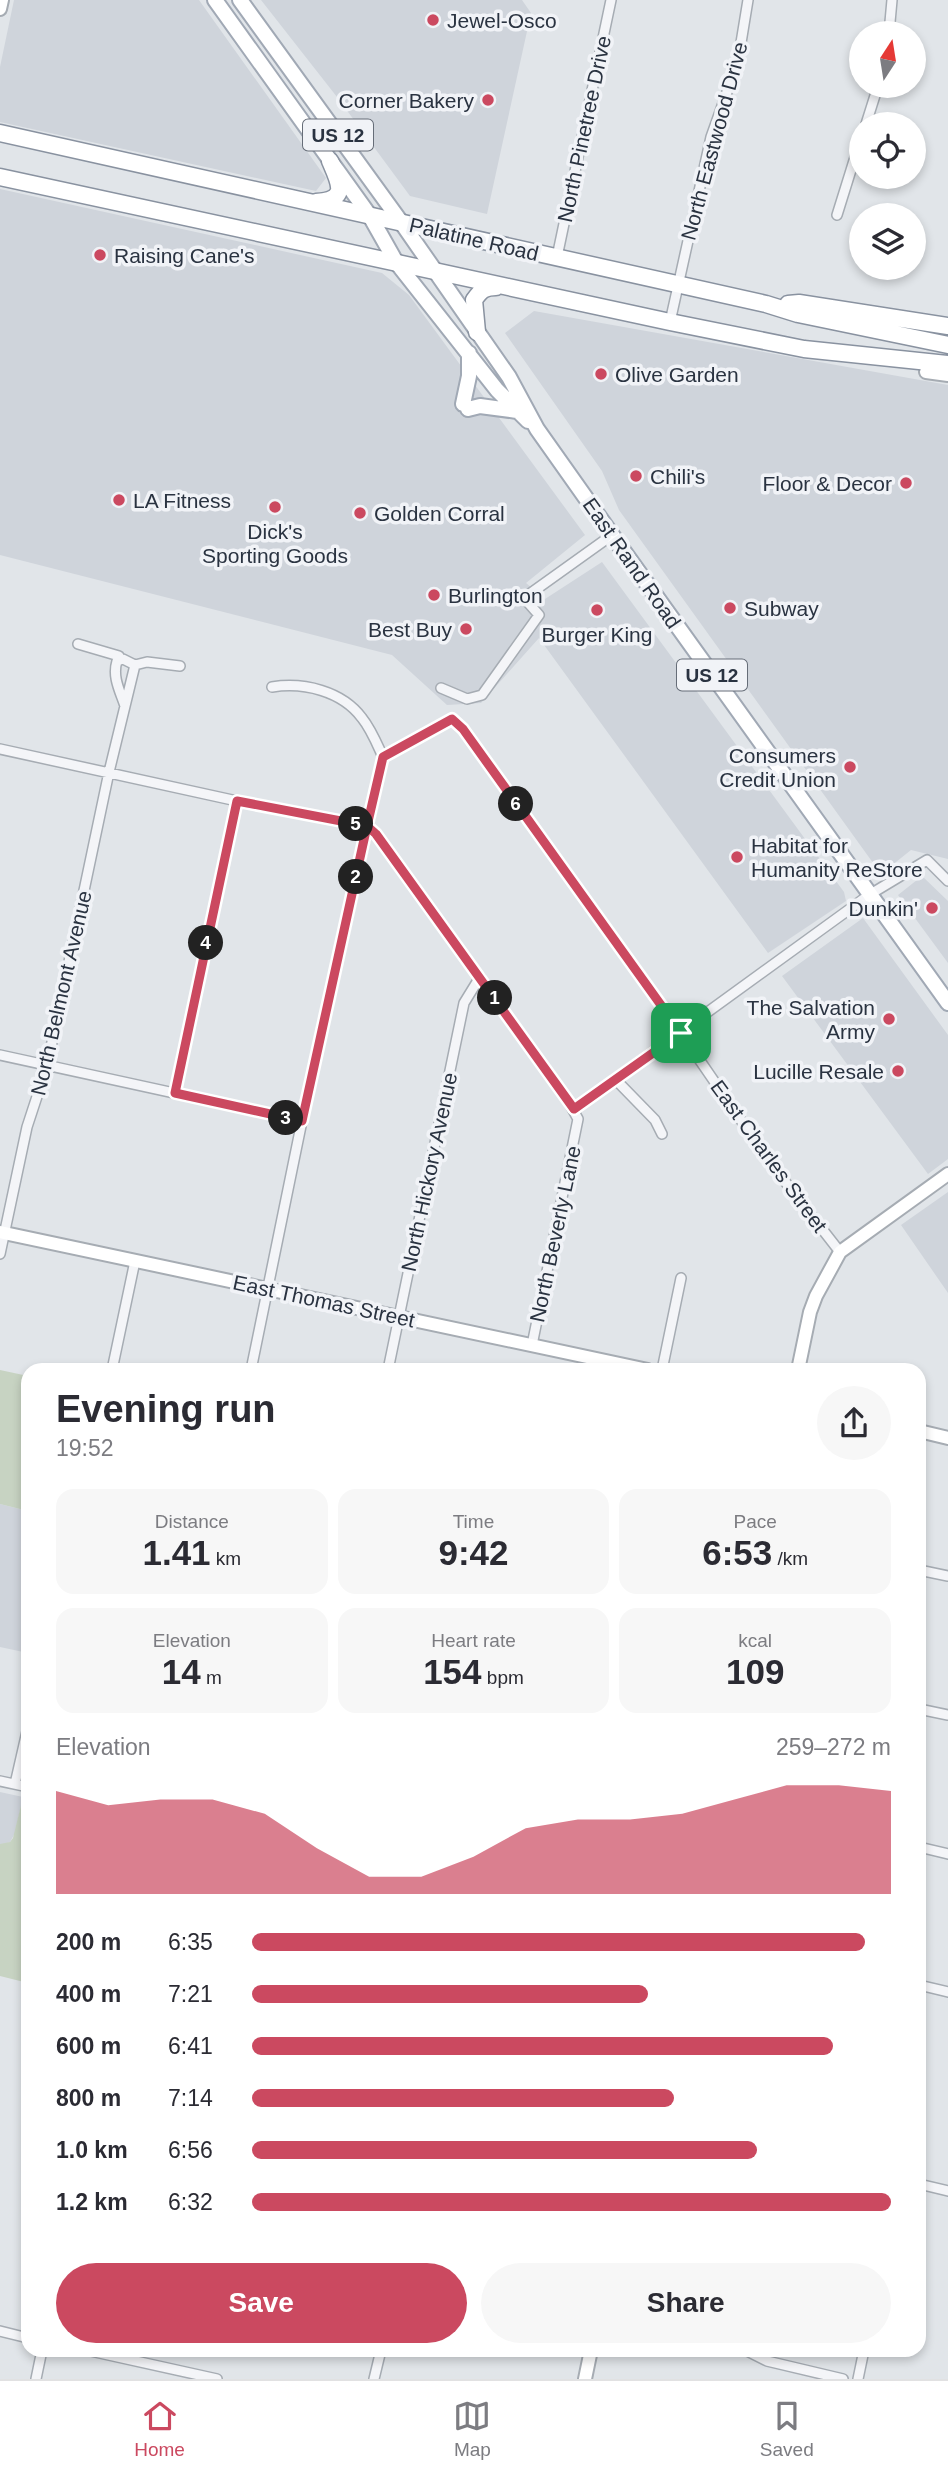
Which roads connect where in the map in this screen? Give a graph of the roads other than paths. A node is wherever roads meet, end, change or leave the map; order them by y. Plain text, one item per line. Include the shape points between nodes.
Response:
1 (2, 0) edge
2 (215, 0) edge
3 (240, 0) edge
4 (611, 0) edge
5 (748, 0) edge
6 (892, 0) edge
7 (0, 9) edge
8 (890, 21) edge
9 (0, 133) edge
10 (330, 161) junction
11 (849, 176) edge
12 (2, 179) edge
13 (310, 203) junction
14 (837, 215) dead end
15 (370, 216) junction
16 (401, 222) junction
17 (557, 257) junction
18 (396, 262) junction
19 (434, 271) junction
20 (676, 286) junction
21 (506, 287) junction
22 (766, 304) junction
23 (670, 322) junction
24 (948, 326) edge
25 (477, 332) junction
26 (948, 345) edge
27 (804, 349) junction
28 (469, 353) junction
29 (948, 364) edge
30 (926, 372) joint
31 (948, 375) edge
32 (519, 411) junction
33 (537, 429) junction
34 (612, 535) junction
35 (78, 644) dead end
36 (120, 660) junction
37 (135, 665) junction
38 (180, 666) dead end
39 (272, 687) dead end
40 (441, 688) dead end
41 (125, 706) junction
42 (0, 749) edge
43 (383, 757) junction
44 (109, 772) junction
45 (237, 801) junction
46 (367, 826) junction
47 (948, 881) edge
48 (869, 895) junction
49 (480, 977) junction
50 (948, 1003) edge
51 (681, 1033) junction
52 (0, 1055) edge
53 (47, 1066) junction
54 (615, 1079) junction
55 (175, 1093) junction
56 (574, 1109) junction
57 (302, 1121) junction
58 (662, 1134) dead end
59 (948, 1174) edge
60 (2, 1232) edge
61 (840, 1252) junction
62 (0, 1254) edge
63 (135, 1261) junction
64 (681, 1278) dead end
65 (269, 1289) junction
66 (399, 1317) junction
67 (532, 1345) junction
68 (113, 1363) edge
69 (253, 1363) edge
70 (389, 1363) edge
71 (616, 1363) edge
72 (663, 1363) edge
73 (799, 1363) edge
74 (926, 1433) edge
75 (948, 1438) edge
76 (926, 1571) edge
77 (948, 1576) edge
78 (926, 1710) edge
79 (948, 1715) edge
80 (21, 1758) edge
81 (0, 1781) edge
82 (15, 1784) junction
83 (21, 1785) edge
84 (926, 1849) edge
85 (948, 1854) edge
86 (926, 1987) edge
87 (948, 1992) edge
88 (926, 2186) edge
89 (948, 2191) edge
90 (0, 2331) edge
91 (21, 2336) edge
92 (41, 2357) edge
93 (111, 2357) edge
94 (379, 2357) edge
95 (590, 2357) edge
96 (758, 2357) edge
97 (863, 2357) edge
98 (173, 2374) edge
99 (36, 2379) edge
100 (217, 2379) edge
101 (374, 2379) edge
102 (585, 2379) edge
103 (843, 2379) edge
104 (858, 2379) edge

1 - 7 street
2 - 10 main road, East Rand Road / US 12
3 - 16 main road, East Rand Road / US 12
4 - 17 street, North Pinetree Drive
5 - 20 street, North Eastwood Drive via 738,61 710,137
6 - 8 street
9 - 13 highway, Palatine Road
10 - 13 highway via 339,183 337,196
10 - 15 main road, East Rand Road / US 12
11 - 14 street
12 - 18 highway, Palatine Road
13 - 15 highway, Palatine Road
15 - 16 highway, Palatine Road
15 - 18 main road, East Rand Road / US 12
16 - 17 highway, Palatine Road
16 - 19 main road, East Rand Road / US 12
17 - 20 highway, Palatine Road
18 - 19 highway, Palatine Road
18 - 28 main road, East Rand Road / US 12
19 - 21 highway, Palatine Road
19 - 25 main road, East Rand Road / US 12
20 - 22 highway, Palatine Road
20 - 23 street, North Eastwood Drive
21 - 23 highway, Palatine Road
21 - 25 highway via 480,290 473,308
22 - 24 highway via 799,303
22 - 26 highway, Palatine Road
23 - 27 highway, Palatine Road
25 - 33 main road, East Rand Road / US 12 via 509,377
27 - 29 highway, Palatine Road
27 - 30 highway
28 - 32 main road, East Rand Road / US 12
28 - 32 main road via 465,406
30 - 31 street
32 - 33 main road, East Rand Road / US 12
33 - 34 main road, East Rand Road / US 12
34 - 40 street via 524,598 539,615 482,695 467,699
34 - 48 main road, East Rand Road / US 12
35 - 36 street
36 - 37 street
36 - 41 street via 115,667 116,680
37 - 38 street
37 - 41 street, North Belmont Avenue
39 - 43 street via 314,689 351,705
41 - 44 street, North Belmont Avenue
42 - 44 street
43 - 46 street
43 - 51 street, East Charles Street via 452,719 463,729
44 - 45 street
44 - 53 street, North Belmont Avenue
45 - 46 street
45 - 55 street
46 - 49 street
46 - 57 street
47 - 48 street via 927,860
48 - 50 main road, East Rand Road / US 12
48 - 51 street
49 - 56 street
49 - 66 street, North Hickory Avenue via 464,1003
51 - 54 street
51 - 61 street, East Charles Street via 769,1161
52 - 53 street
53 - 55 street
53 - 60 street, North Belmont Avenue
54 - 56 street
54 - 58 street via 655,1120
55 - 57 street
56 - 67 street, North Beverly Lane via 578,1119
57 - 65 street
59 - 61 street
60 - 62 street, North Belmont Avenue
60 - 63 street, East Thomas Street
61 - 73 street via 813,1304
63 - 65 street, East Thomas Street
63 - 68 street
64 - 72 street
65 - 66 street, East Thomas Street
65 - 69 street
66 - 67 street, East Thomas Street
66 - 70 street, North Hickory Avenue
67 - 71 street, East Thomas Street
74 - 75 street
76 - 77 street
78 - 79 street
80 - 82 street
81 - 82 street
82 - 83 street
84 - 85 street
86 - 87 street
88 - 89 street
90 - 91 street
92 - 99 street
93 - 98 street
94 - 101 street
95 - 102 street
96 - 103 street
97 - 104 street
98 - 100 street

